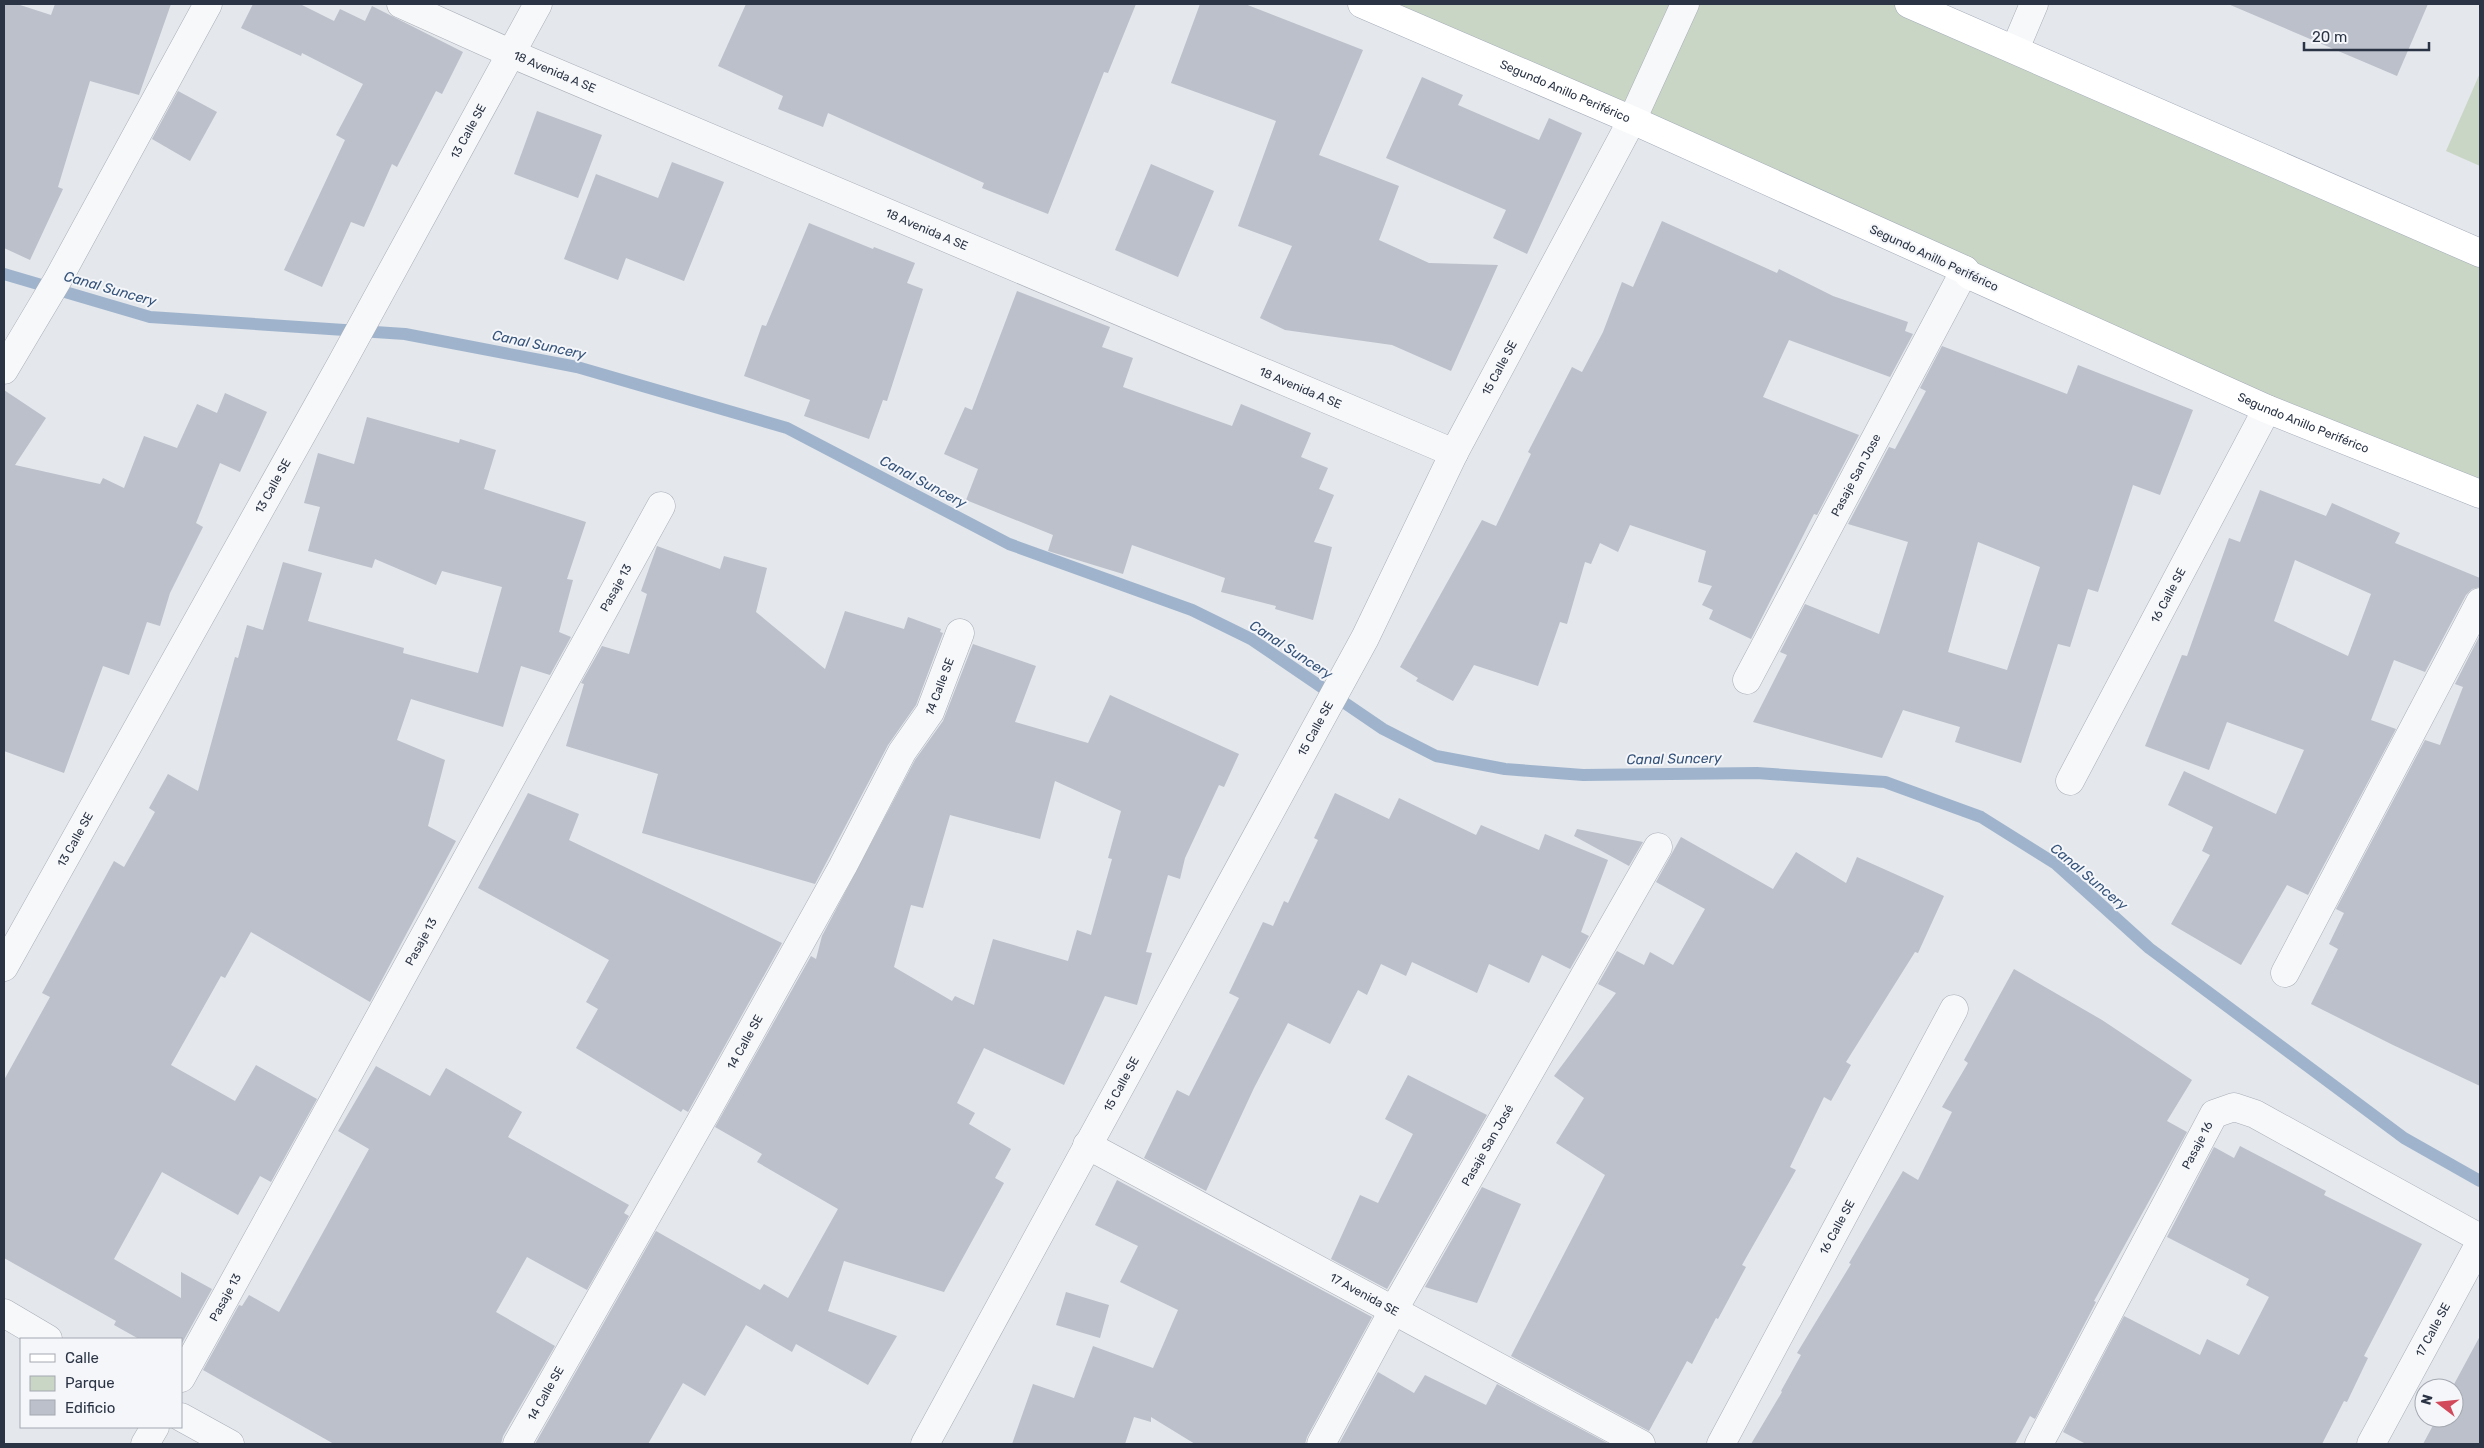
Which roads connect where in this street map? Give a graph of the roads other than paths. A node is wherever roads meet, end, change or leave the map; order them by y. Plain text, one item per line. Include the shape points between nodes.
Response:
1 (208, 4) edge
2 (402, 4) edge
3 (538, 4) edge
4 (1362, 4) edge
5 (1685, 4) edge
6 (1909, 4) edge
7 (2034, 4) edge
8 (2015, 49) junction
9 (510, 53) junction
10 (1632, 120) junction
11 (2480, 253) edge
12 (1965, 270) junction
13 (8, 363) edge
14 (2267, 409) junction
15 (1454, 453) junction
16 (2480, 494) edge
17 (661, 506) dead end
18 (2480, 602) edge
19 (960, 632) dead end
20 (1747, 680) dead end
21 (2070, 781) dead end
22 (1658, 846) dead end
23 (4, 967) edge
24 (2285, 973) dead end
25 (1954, 1009) dead end
26 (1087, 1145) junction
27 (2480, 1238) edge
28 (2480, 1243) edge
29 (1393, 1311) junction
30 (4, 1313) edge
31 (46, 1338) edge
32 (182, 1376) edge
33 (182, 1418) edge
34 (154, 1428) edge
35 (145, 1444) edge
36 (230, 1444) edge
37 (516, 1444) edge
38 (925, 1444) edge
39 (1321, 1444) edge
40 (1641, 1444) edge
41 (1721, 1444) edge
42 (2039, 1444) edge
43 (2371, 1444) edge

1 - 13 street via 57,281
2 - 9 street, 18 Avenida A SE
3 - 9 street, 13 Calle SE
4 - 10 main road, Segundo Anillo Periférico
5 - 10 street, 15 Calle SE
6 - 8 main road
7 - 8 street
8 - 11 main road
9 - 15 street, 18 Avenida A SE
9 - 23 street, 13 Calle SE via 340,366
10 - 12 main road, Segundo Anillo Periférico
10 - 15 street, 15 Calle SE
12 - 14 main road, Segundo Anillo Periférico via 1969,275
12 - 20 street, Pasaje San Jose
14 - 16 main road, Segundo Anillo Periférico
14 - 21 street, 16 Calle SE
15 - 26 street, 15 Calle SE via 1365,638 1312,738
17 - 32 street, Pasaje 13
18 - 24 street
19 - 37 street, 14 Calle SE via 930,712 902,752 739,1053
22 - 29 street, Pasaje San José
25 - 41 street, 16 Calle SE
26 - 29 street, 17 Avenida SE
26 - 38 street, 15 Calle SE
27 - 42 street, Pasaje 16 via 2255,1114 2234,1107 2214,1114
28 - 43 street, 17 Calle SE
29 - 39 street, Pasaje San José
29 - 40 street, 17 Avenida SE
30 - 31 street
33 - 36 street
34 - 35 street

